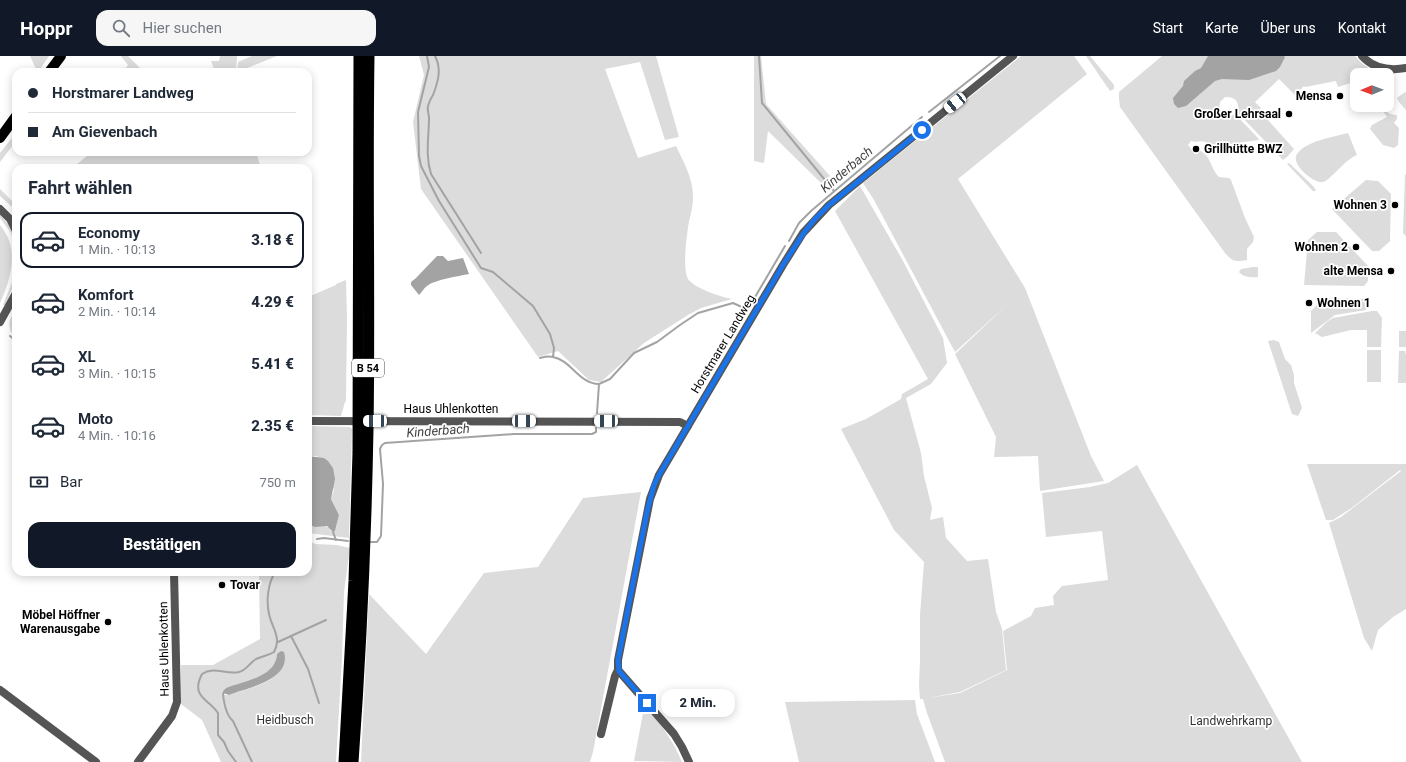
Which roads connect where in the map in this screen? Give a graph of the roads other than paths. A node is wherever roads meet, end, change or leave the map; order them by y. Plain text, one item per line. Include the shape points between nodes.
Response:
1 (61, 56) edge
2 (359, 56) edge
3 (369, 56) edge
4 (1013, 56) edge
5 (1362, 56) edge
6 (52, 68) edge
7 (1406, 68) edge
8 (12, 122) edge
9 (0, 138) edge
10 (0, 209) edge
11 (12, 223) edge
12 (12, 303) edge
13 (0, 322) edge
14 (312, 421) edge
15 (688, 426) junction
16 (174, 576) edge
17 (618, 670) junction
18 (0, 690) edge
19 (346, 729) junction
20 (601, 734) dead end
21 (96, 762) edge
22 (138, 762) edge
23 (340, 762) edge
24 (344, 762) edge
25 (353, 762) edge
26 (688, 762) edge

1 - 6 main road
2 - 19 highway, B 54 via 358,453 355,574
3 - 25 highway, B 54 via 367,477 361,646
4 - 15 street, Horstmarer Landweg via 814,220 783,265
5 - 7 street via 1374,66 1384,69
8 - 9 main road
10 - 11 street
12 - 13 street
14 - 15 street, Haus Uhlenkotten via 680,422
15 - 17 street, Horstmarer Landweg via 659,475 650,499
16 - 22 street, Haus Uhlenkotten via 177,702 175,710
17 - 20 street, Horstmarer Landweg
17 - 26 street via 674,734
18 - 21 street
19 - 23 highway
19 - 24 highway, B 54

